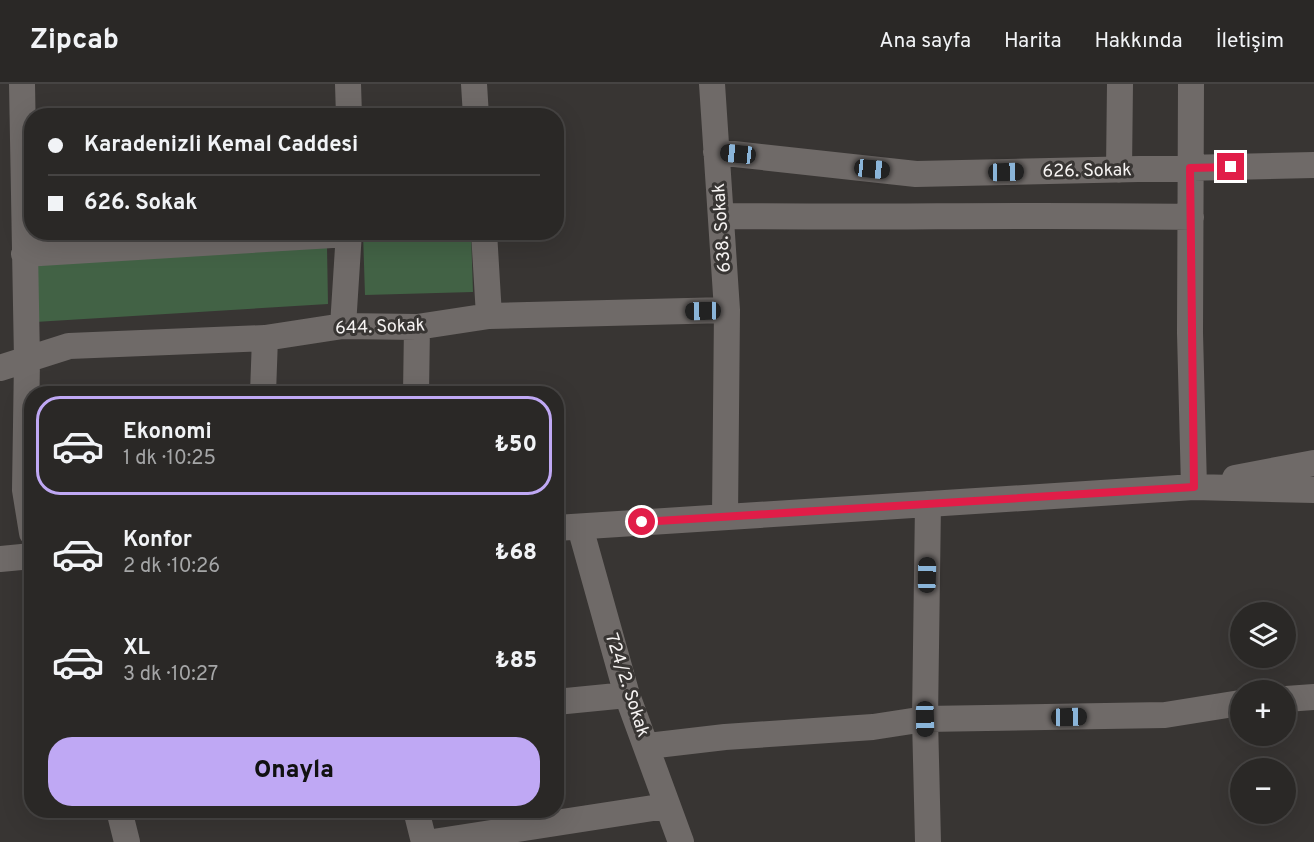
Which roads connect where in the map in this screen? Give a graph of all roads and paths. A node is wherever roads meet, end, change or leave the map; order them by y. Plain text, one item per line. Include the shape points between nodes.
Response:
1 (22, 84) edge
2 (348, 84) edge
3 (474, 84) edge
4 (712, 84) edge
5 (1120, 84) edge
6 (1191, 84) edge
7 (349, 108) edge
8 (476, 108) edge
9 (716, 152) junction
10 (1314, 165) edge
11 (1190, 168) junction
12 (1119, 170) junction
13 (721, 216) junction
14 (1191, 217) junction
15 (241, 240) edge
16 (349, 240) edge
17 (484, 240) edge
18 (24, 254) junction
19 (727, 310) junction
20 (489, 316) junction
21 (343, 326) junction
22 (417, 327) junction
23 (265, 338) junction
24 (27, 360) junction
25 (0, 368) edge
26 (27, 386) edge
27 (263, 386) edge
28 (416, 386) edge
29 (1314, 463) edge
30 (1194, 487) junction
31 (1314, 490) edge
32 (928, 504) junction
33 (725, 516) junction
34 (568, 528) edge
35 (24, 557) edge
36 (0, 559) edge
37 (627, 695) junction
38 (1314, 697) edge
39 (1296, 698) edge
40 (564, 701) edge
41 (1230, 705) edge
42 (925, 719) junction
43 (648, 746) junction
44 (666, 806) junction
45 (120, 818) edge
46 (418, 818) edge
47 (127, 842) edge
48 (424, 842) edge
49 (433, 842) edge
50 (681, 842) edge
51 (928, 842) edge

1 - 18 street
2 - 7 street
3 - 8 street
4 - 9 street, 638. Sokak
5 - 12 street
6 - 11 street
9 - 12 street, 626. Sokak via 916,174
9 - 13 street, 638. Sokak
10 - 11 street, 626. Sokak
11 - 12 street, 626. Sokak
11 - 14 street
13 - 14 street
13 - 19 street, 638. Sokak
14 - 30 street
15 - 18 street
16 - 21 street
17 - 20 street
18 - 24 street
19 - 20 street, 644. Sokak
19 - 33 street, 638. Sokak
20 - 22 street, 644. Sokak
21 - 22 street, 644. Sokak
21 - 23 street, 644. Sokak
22 - 28 street
23 - 24 street, 644. Sokak via 69,346
23 - 27 street
24 - 25 street, 644. Sokak
24 - 26 street
29 - 30 street
30 - 31 street
30 - 32 street
32 - 33 street
32 - 42 street
33 - 34 street
34 - 37 street, 724/2. Sokak
35 - 36 street
37 - 40 street
37 - 43 street, 724/2. Sokak
38 - 39 street
41 - 42 street via 1165,715
42 - 43 street
42 - 51 street
43 - 44 street, 724/2. Sokak
44 - 49 street
44 - 50 street, 724/2. Sokak
45 - 47 street
46 - 48 street

